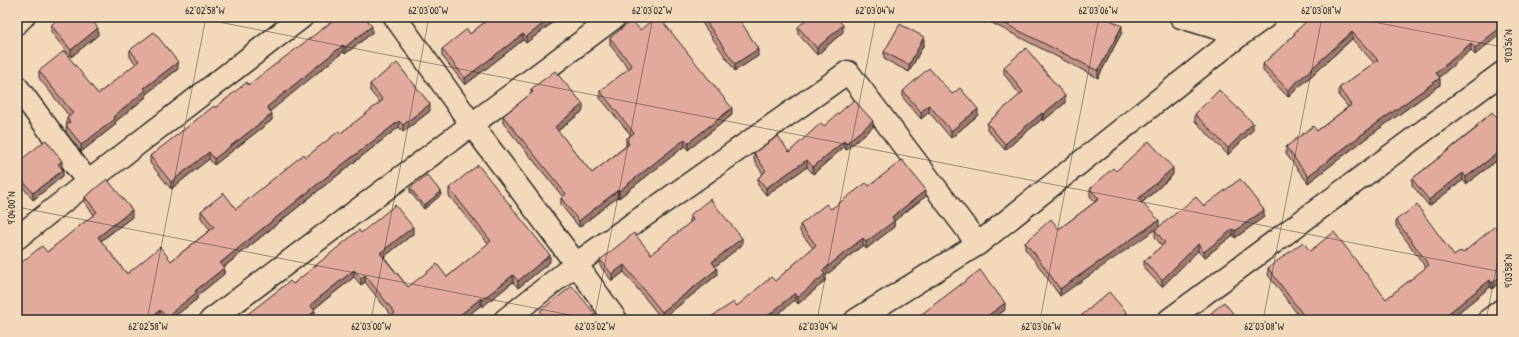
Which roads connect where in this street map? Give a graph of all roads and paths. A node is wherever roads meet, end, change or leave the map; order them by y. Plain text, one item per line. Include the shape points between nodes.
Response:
1 (23, 17) edge
2 (302, 17) edge
3 (395, 17) edge
4 (615, 17) edge
5 (1181, 17) edge
6 (1265, 17) edge
7 (17, 23) edge
8 (1240, 35) junction
9 (1502, 72) edge
10 (17, 87) edge
11 (472, 125) junction
12 (88, 182) junction
13 (17, 238) edge
14 (978, 244) junction
15 (576, 264) junction
16 (1502, 310) edge
17 (211, 320) edge
18 (505, 320) edge
19 (616, 320) edge
20 (856, 320) edge
21 (1169, 320) edge
22 (1489, 320) edge

1 - 7 street
2 - 12 street
3 - 11 street
4 - 11 street
5 - 8 street
6 - 8 street
8 - 14 street
9 - 21 street
10 - 12 street
11 - 15 street
11 - 17 street
12 - 13 street
14 - 15 street via 848,72
14 - 20 street
15 - 18 street
15 - 19 street
16 - 22 street

